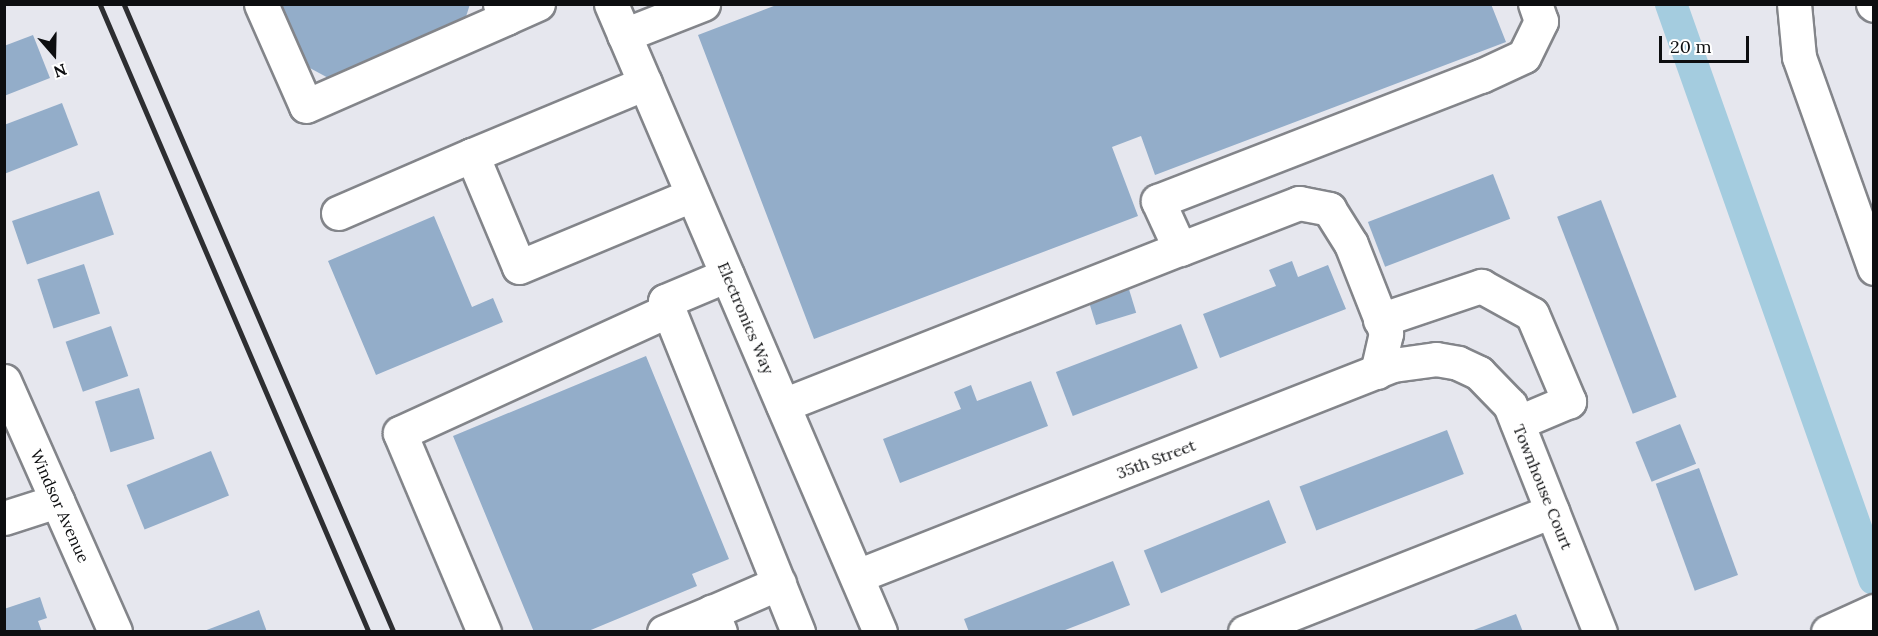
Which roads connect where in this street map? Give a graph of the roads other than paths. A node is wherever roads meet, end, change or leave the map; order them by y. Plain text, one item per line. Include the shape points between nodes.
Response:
1 (261, 4) edge
2 (538, 4) edge
3 (611, 4) edge
4 (703, 4) edge
5 (1535, 4) edge
6 (1802, 9) edge
7 (503, 11) edge
8 (624, 35) junction
9 (645, 83) junction
10 (472, 155) junction
11 (693, 195) junction
12 (338, 213) dead end
13 (1180, 249) junction
14 (1874, 268) edge
15 (728, 275) junction
16 (669, 310) junction
17 (1380, 320) junction
18 (1458, 363) joint
19 (1377, 372) junction
20 (4, 381) edge
21 (783, 405) junction
22 (1517, 423) junction
23 (57, 501) junction
24 (1552, 511) junction
25 (4, 518) edge
26 (856, 576) junction
27 (779, 583) junction
28 (1874, 611) edge
29 (716, 622) edge
30 (116, 632) edge
31 (484, 632) edge
32 (664, 632) edge
33 (798, 632) edge
34 (880, 632) edge
35 (1245, 632) edge
36 (1600, 632) edge
37 (1828, 632) edge

1 - 7 street via 306,105
2 - 7 street
3 - 8 street, Electronics Way
4 - 8 street
5 - 13 street via 1541,21 1524,56 1158,201
6 - 14 street via 1798,57
8 - 9 street, Electronics Way
9 - 10 street
9 - 11 street, Electronics Way
10 - 11 street via 519,267
10 - 12 street
11 - 15 street, Electronics Way
13 - 17 street via 1299,203 1329,209 1351,244
13 - 21 street
15 - 16 street via 665,301
15 - 21 street, Electronics Way
16 - 27 street
16 - 31 street via 400,434
17 - 19 street via 1386,333
17 - 22 street via 1482,285 1532,314 1569,401
18 - 19 street, 35th Street via 1414,360
18 - 22 street, Townhouse Court via 1497,387
19 - 26 street, 35th Street
20 - 23 street, Windsor Avenue
21 - 26 street, Electronics Way
22 - 24 street, Townhouse Court
23 - 25 street
23 - 30 street, Windsor Avenue
24 - 35 street
24 - 36 street, Townhouse Court
26 - 34 street, Electronics Way
27 - 29 street
27 - 33 street
28 - 37 street
29 - 32 street

